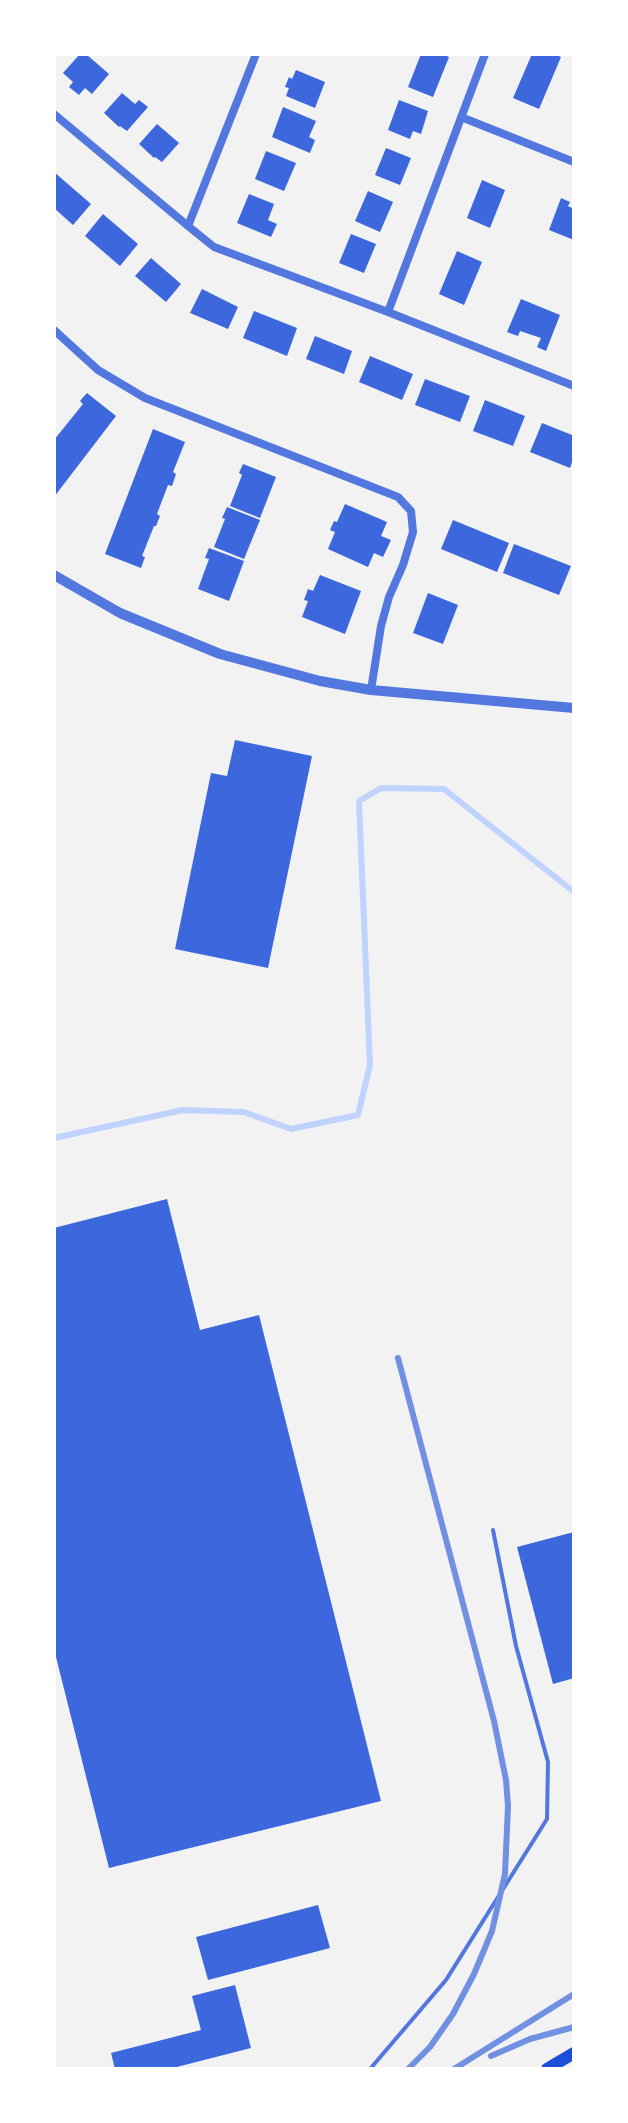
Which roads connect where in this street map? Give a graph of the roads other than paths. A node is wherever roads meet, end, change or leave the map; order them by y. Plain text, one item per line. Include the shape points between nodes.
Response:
1 (256, 54) edge
2 (485, 54) edge
3 (54, 114) edge
4 (461, 117) junction
5 (574, 162) edge
6 (188, 226) junction
7 (388, 312) junction
8 (54, 330) edge
9 (574, 386) edge
10 (54, 575) edge
11 (371, 690) junction
12 (574, 708) edge
13 (493, 1530) dead end
14 (574, 2053) edge
15 (370, 2069) edge
16 (547, 2069) edge

1 - 6 street
2 - 4 street
3 - 6 street
4 - 5 street
4 - 7 street
6 - 7 street via 214,247
7 - 9 street
8 - 11 street via 98,370 145,398 398,497 411,511 413,532 381,626
10 - 11 street via 120,613 220,654
11 - 12 street
13 - 15 lane via 516,1646 548,1762 547,1819 446,1980
14 - 16 main road

